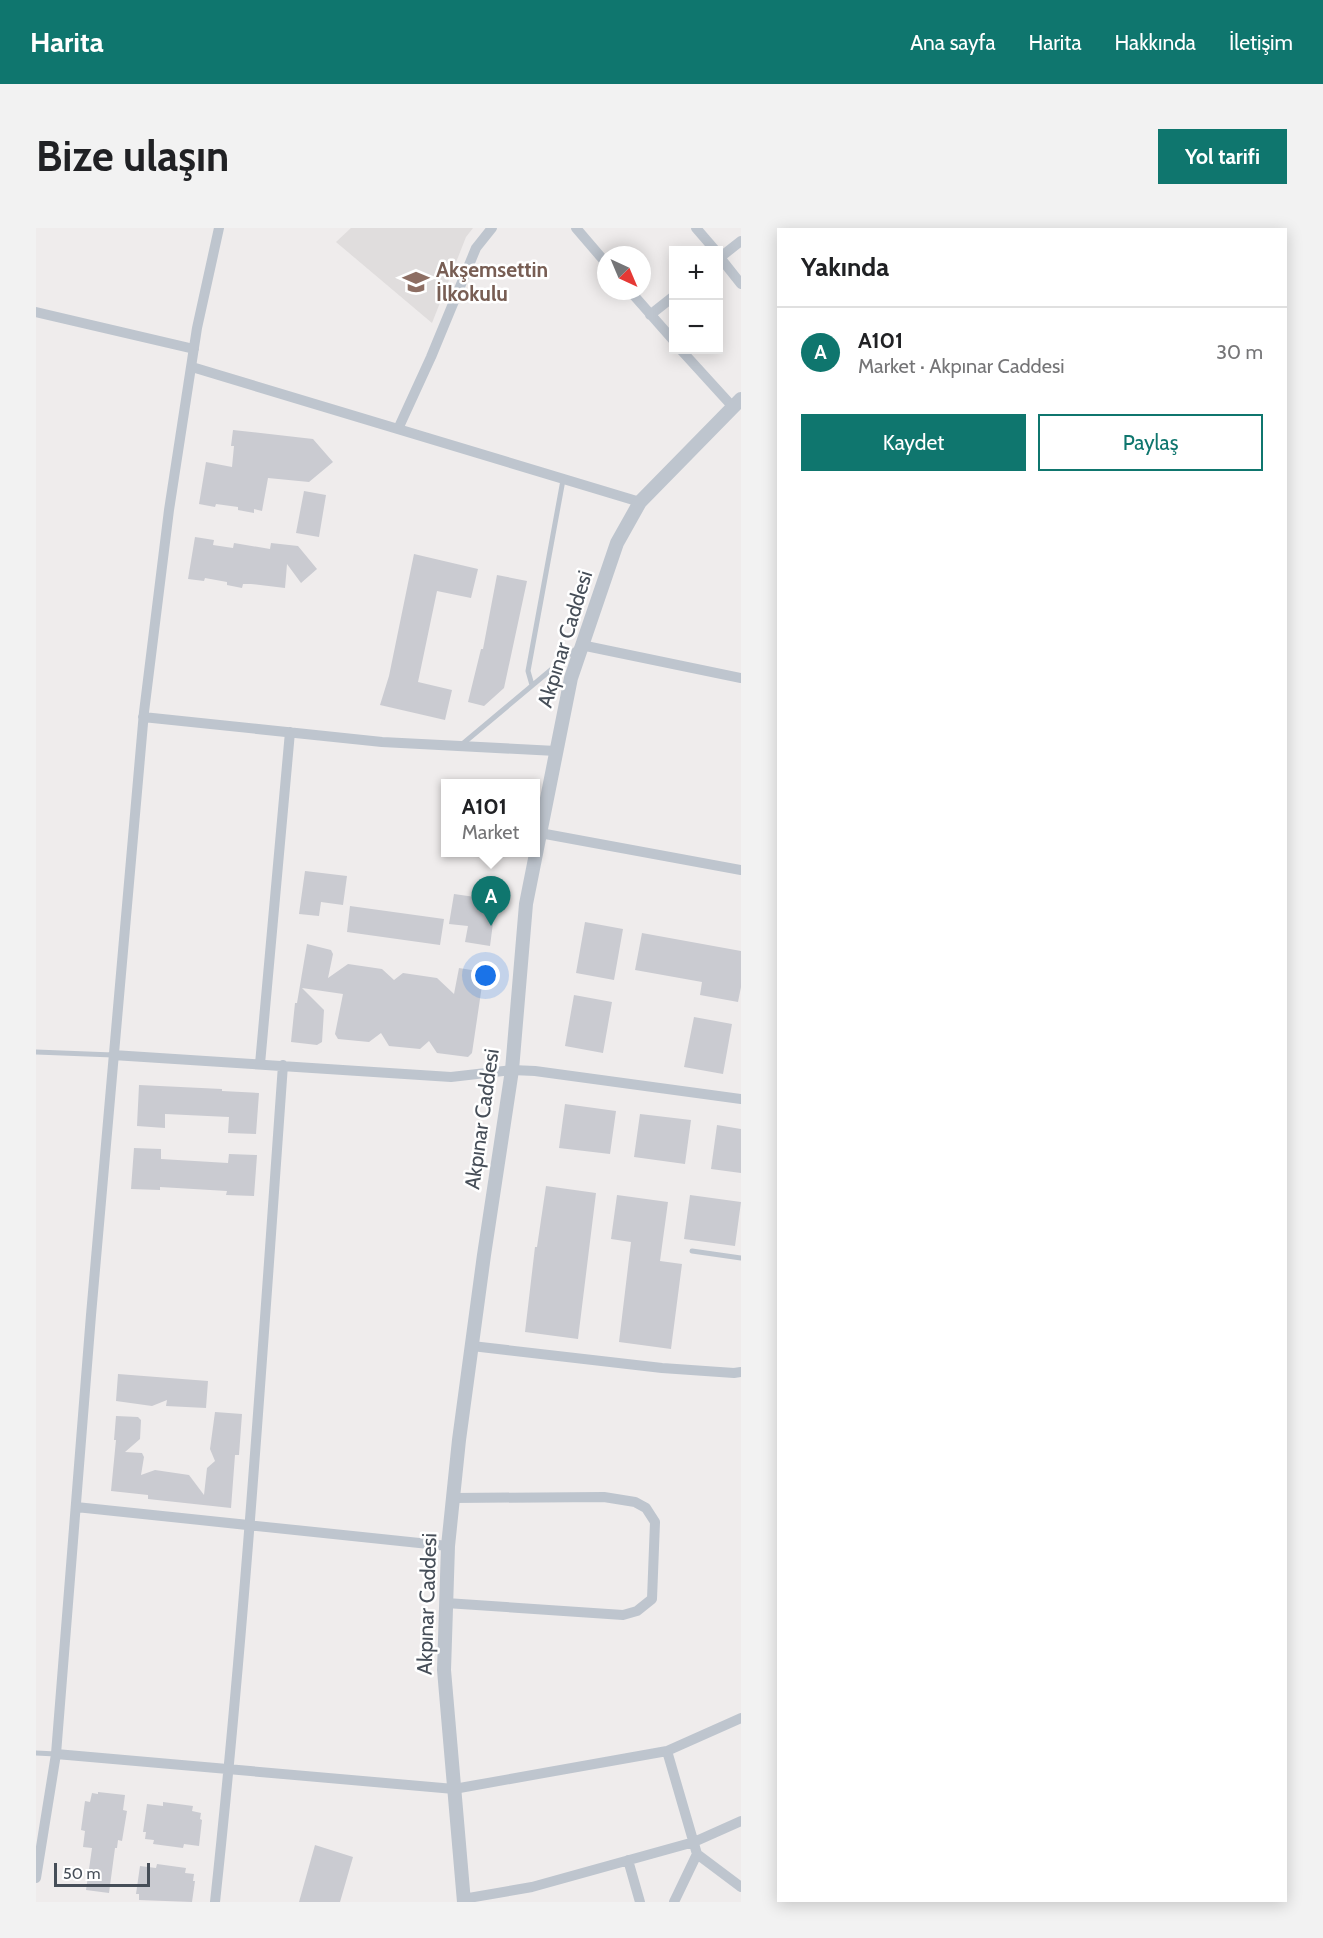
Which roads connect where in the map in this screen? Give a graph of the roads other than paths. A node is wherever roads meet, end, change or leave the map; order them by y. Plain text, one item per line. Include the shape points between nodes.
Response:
1 (219, 228) edge
2 (492, 228) edge
3 (576, 228) edge
4 (696, 228) edge
5 (741, 240) edge
6 (710, 246) edge
7 (597, 252) edge
8 (723, 253) edge
9 (723, 262) edge
10 (741, 284) edge
11 (638, 300) edge
12 (669, 300) edge
13 (36, 312) edge
14 (650, 315) junction
15 (669, 336) edge
16 (194, 348) junction
17 (685, 354) edge
18 (192, 367) junction
19 (736, 403) edge
20 (398, 429) junction
21 (563, 478) junction
22 (640, 502) junction
23 (581, 645) junction
24 (741, 678) edge
25 (532, 685) junction
26 (143, 717) junction
27 (290, 732) junction
28 (459, 746) junction
29 (556, 752) junction
30 (540, 833) joint
31 (535, 857) edge
32 (741, 870) edge
33 (36, 1052) edge
34 (113, 1054) junction
35 (260, 1064) junction
36 (283, 1065) junction
37 (512, 1070) junction
38 (741, 1099) edge
39 (692, 1251) dead end
40 (741, 1258) edge
41 (472, 1346) junction
42 (741, 1372) edge
43 (453, 1498) junction
44 (76, 1507) junction
45 (249, 1525) junction
46 (448, 1546) junction
47 (446, 1603) junction
48 (741, 1718) edge
49 (667, 1751) junction
50 (36, 1753) edge
51 (56, 1754) junction
52 (229, 1769) junction
53 (454, 1789) junction
54 (741, 1821) edge
55 (694, 1842) junction
56 (697, 1854) junction
57 (628, 1860) junction
58 (36, 1878) edge
59 (741, 1887) edge
60 (464, 1900) edge
61 (215, 1902) edge
62 (640, 1902) edge
63 (674, 1902) edge

1 - 16 street
2 - 20 street via 476,248
3 - 7 street
4 - 6 street
5 - 8 street
9 - 10 street
11 - 14 street
12 - 14 street
13 - 16 street
14 - 15 street
16 - 18 street
17 - 19 street
18 - 20 street
18 - 26 street
19 - 22 street, Akpınar Caddesi
20 - 21 street
21 - 22 street
21 - 25 lane via 528,671
22 - 23 street, Akpınar Caddesi via 617,543
23 - 24 street
23 - 25 lane
23 - 29 street, Akpınar Caddesi
25 - 28 lane
26 - 27 street
26 - 34 street
27 - 28 street
27 - 35 street
28 - 29 street
29 - 30 street, Akpınar Caddesi
30 - 32 street
31 - 37 street, Akpınar Caddesi via 526,904
33 - 34 lane
34 - 35 street
34 - 44 street
35 - 36 street
36 - 37 street via 451,1077
36 - 45 street
37 - 38 street
37 - 41 street, Akpınar Caddesi
39 - 40 lane
41 - 42 street via 662,1368
41 - 43 street, Akpınar Caddesi
43 - 46 street, Akpınar Caddesi
43 - 47 street via 604,1497 635,1502 646,1508 655,1522 652,1599 637,1611 623,1615
44 - 45 street
44 - 51 street
45 - 46 street
45 - 52 street
46 - 47 street, Akpınar Caddesi
47 - 53 street, Akpınar Caddesi via 444,1670
48 - 49 street
49 - 53 street
49 - 55 street
50 - 51 lane
51 - 52 street
51 - 58 street
52 - 53 street
52 - 61 street
53 - 60 street, Akpınar Caddesi
54 - 55 street
55 - 56 street
55 - 57 street
56 - 59 street
56 - 63 street
57 - 60 street via 532,1887
57 - 62 street

